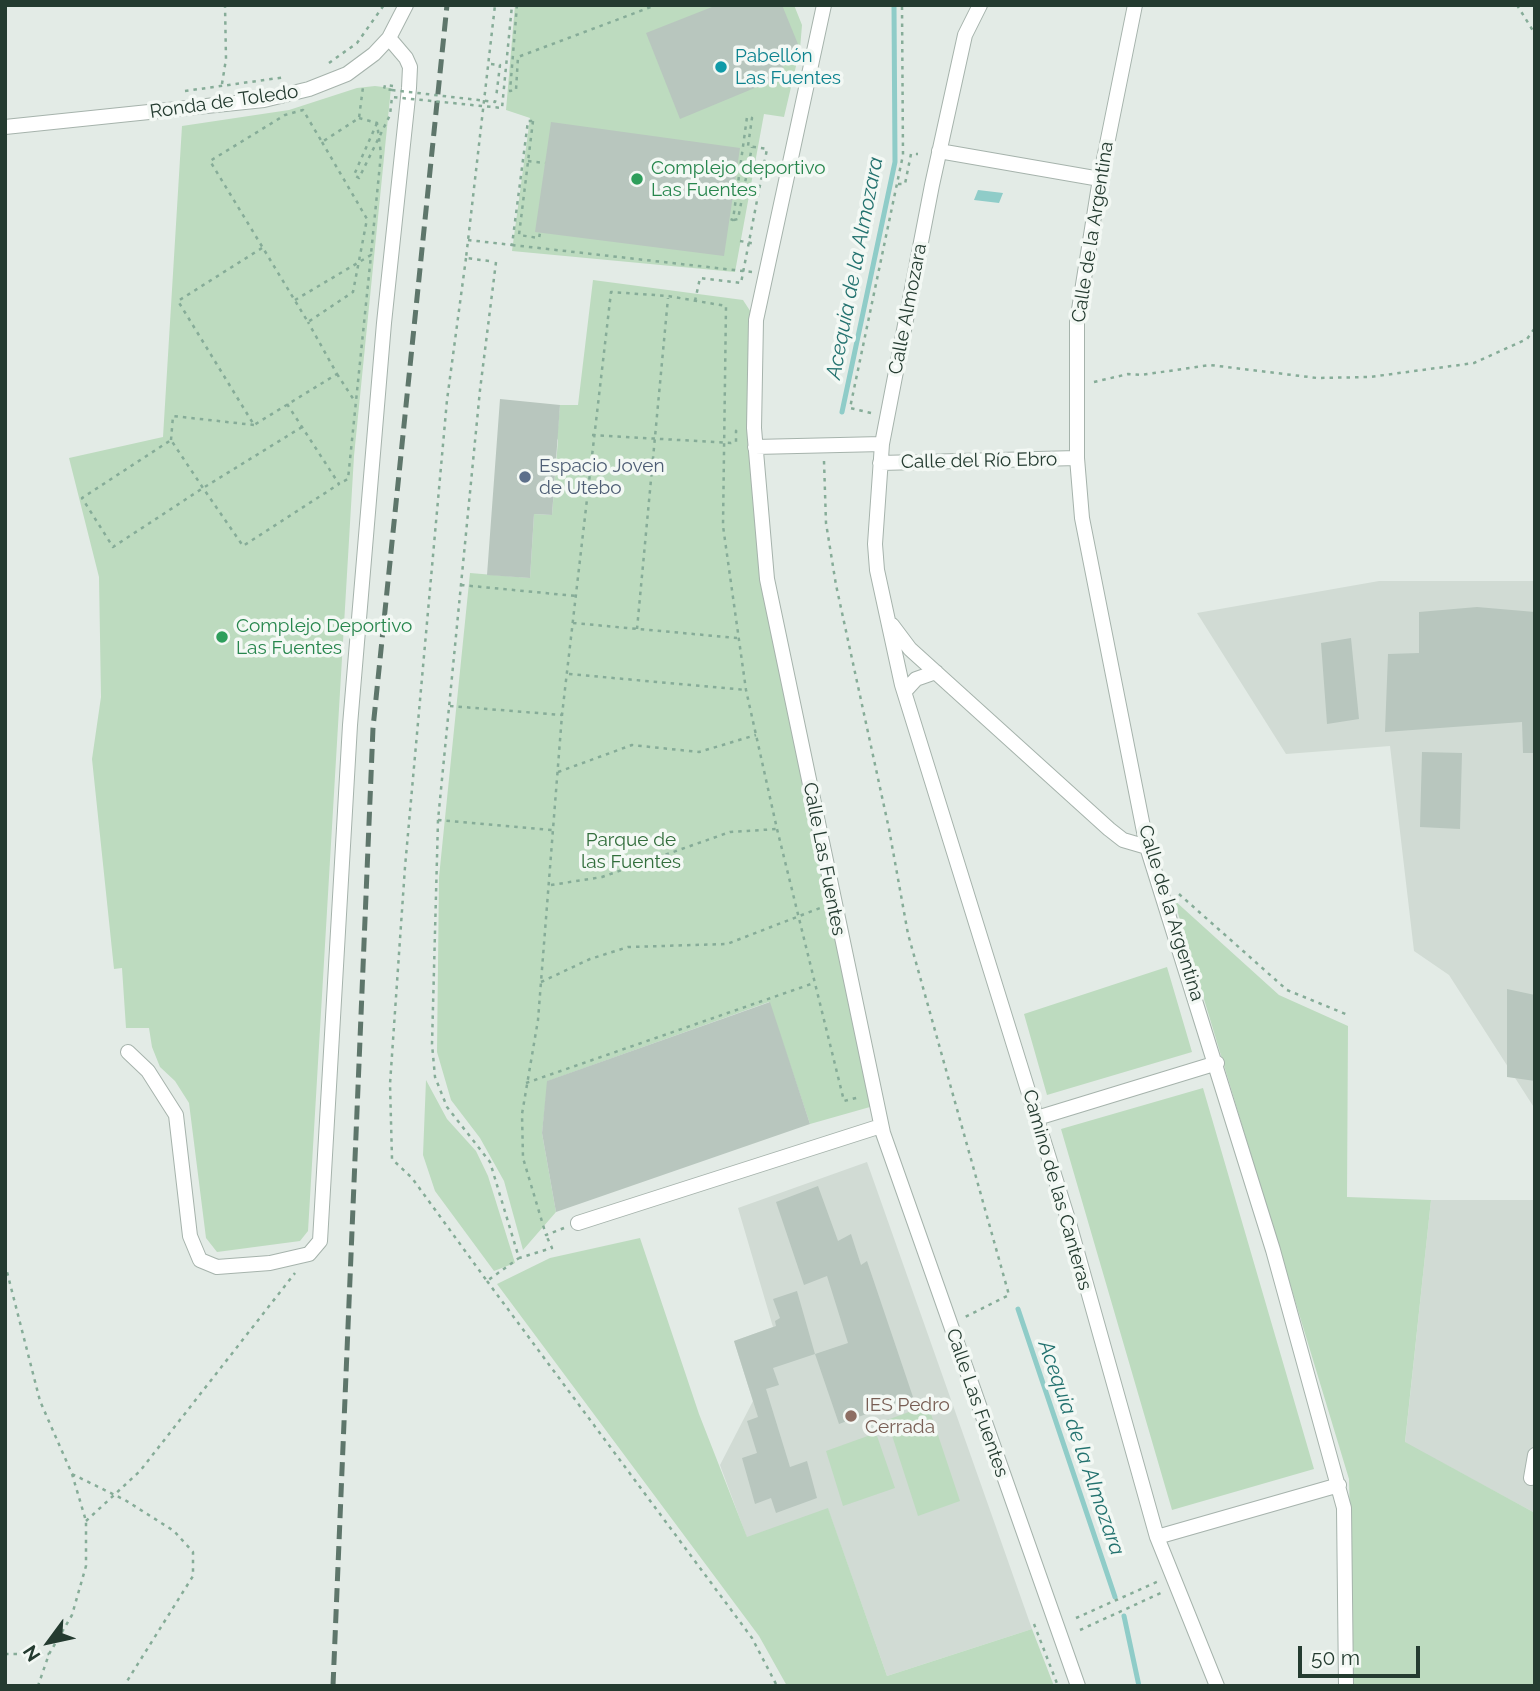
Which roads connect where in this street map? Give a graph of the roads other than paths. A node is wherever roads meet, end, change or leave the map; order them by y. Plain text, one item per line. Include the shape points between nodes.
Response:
1 (406, 5) edge
2 (824, 5) edge
3 (980, 5) edge
4 (1135, 5) edge
5 (389, 38) junction
6 (5, 127) edge
7 (939, 151) junction
8 (1100, 179) junction
9 (882, 444) junction
10 (755, 447) junction
11 (1077, 458) junction
12 (880, 463) junction
13 (887, 618) junction
14 (922, 660) junction
15 (936, 672) junction
16 (900, 673) junction
17 (905, 691) junction
18 (1147, 847) junction
19 (128, 1052) dead end
20 (1217, 1063) junction
21 (1037, 1118) junction
22 (881, 1126) junction
23 (578, 1223) road end
24 (1535, 1455) edge
25 (1531, 1478) dead end
26 (1339, 1485) junction
27 (1157, 1537) junction
28 (1078, 1686) edge
29 (1217, 1686) edge
30 (1346, 1686) edge

1 - 5 street, Ronda de Toledo
2 - 10 street, Calle Las Fuentes via 756,320
3 - 7 street, Calle Almozara via 965,35
4 - 8 street, Calle de la Argentina
5 - 6 street, Ronda de Toledo via 347,74 264,100
5 - 19 street via 410,67 409,88 350,725 320,1241 309,1254 270,1263 217,1266 200,1260 190,1236 176,1115 148,1071
7 - 8 street
7 - 9 street, Calle Almozara
8 - 11 street, Calle de la Argentina via 1077,322
9 - 10 street, Calle del Río Ebro
9 - 12 street, Calle Almozara
10 - 22 street, Calle Las Fuentes via 767,579
11 - 12 street, Calle del Río Ebro
11 - 18 street, Calle de la Argentina via 1082,517
12 - 13 street, Calle Almozara via 875,544
13 - 14 street
13 - 16 street, Camino de las Canteras
14 - 15 street
14 - 16 street via 908,664
15 - 17 street via 916,679
15 - 18 street via 1109,829 1123,840
16 - 17 street, Camino de las Canteras
17 - 21 street, Camino de las Canteras
18 - 20 street, Calle de la Argentina
20 - 21 street
20 - 26 street, Calle de la Argentina
21 - 27 street, Camino de las Canteras
22 - 23 street
22 - 28 street, Calle Las Fuentes
24 - 25 street
26 - 27 street
26 - 30 street, Calle de la Argentina via 1346,1523
27 - 29 street, Camino de las Canteras

